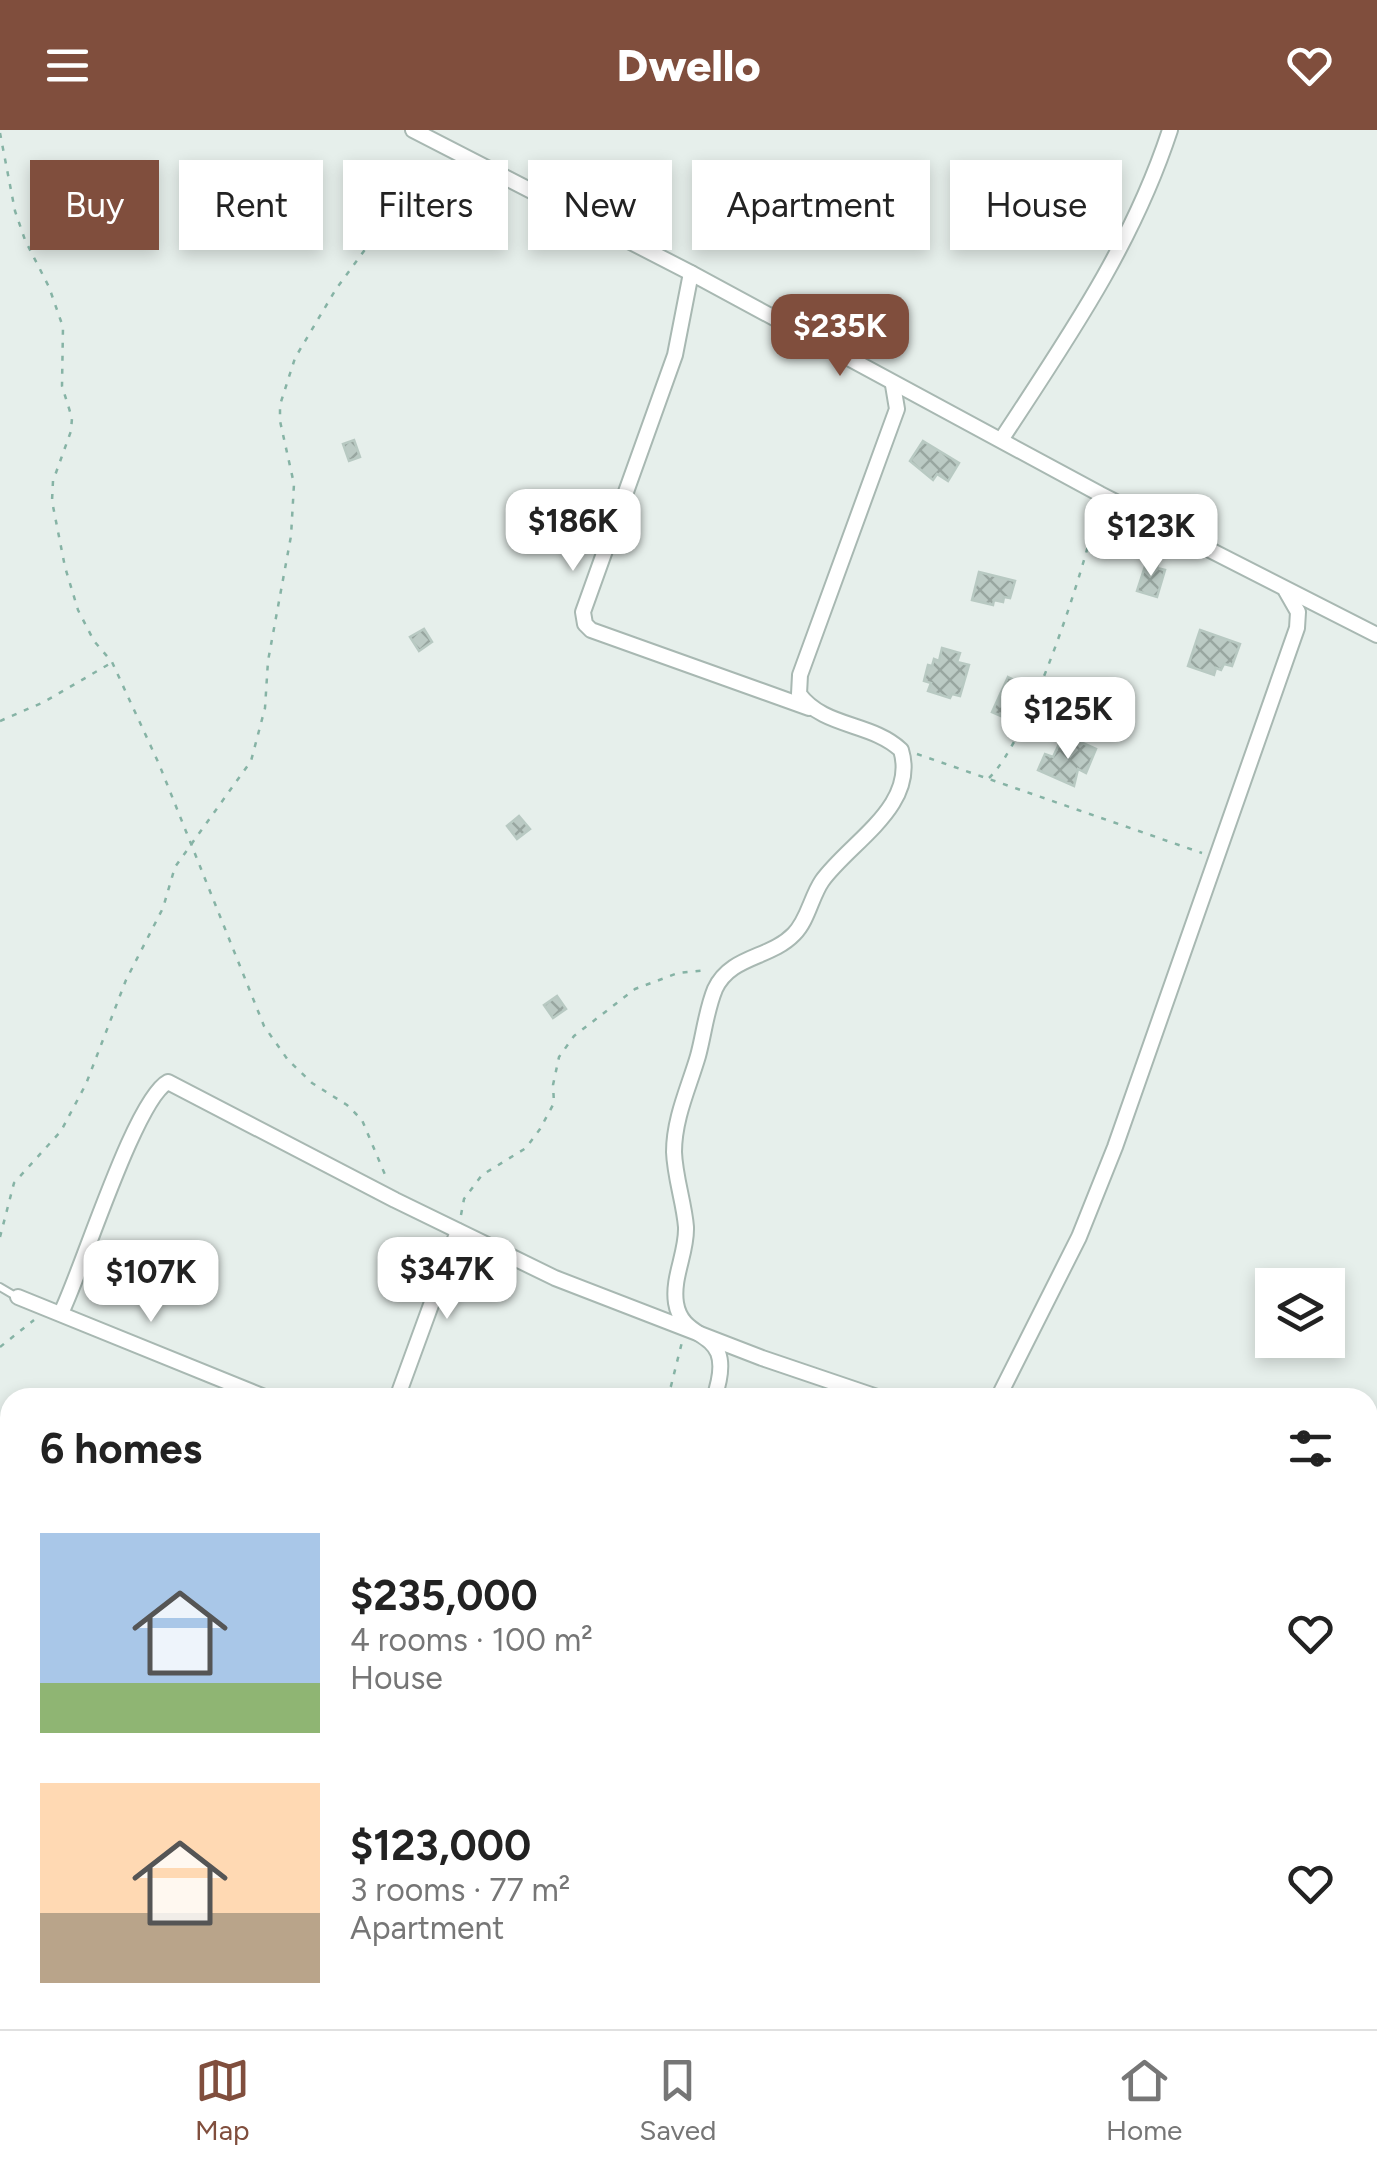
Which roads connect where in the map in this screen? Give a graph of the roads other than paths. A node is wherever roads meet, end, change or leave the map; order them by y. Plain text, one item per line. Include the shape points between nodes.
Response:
1 (413, 130) edge
2 (1170, 130) edge
3 (691, 273) junction
4 (893, 385) junction
5 (1001, 440) junction
6 (1286, 590) junction
7 (1377, 635) edge
8 (809, 708) junction
9 (458, 1231) junction
10 (0, 1287) edge
11 (18, 1297) joint
12 (61, 1313) junction
13 (710, 1339) junction
14 (240, 1388) edge
15 (401, 1388) edge
16 (717, 1388) edge
17 (851, 1388) edge
18 (1003, 1388) edge

1 - 3 street
2 - 5 street via 1155,179 1104,281
3 - 4 street
3 - 8 street via 675,355 583,618 591,630
4 - 5 street
4 - 8 street via 898,409 800,675 799,694
5 - 6 street
6 - 7 street
6 - 18 street via 1298,612 1297,628 1142,1075 1079,1238
8 - 13 street via 891,740 901,750 904,776 894,800 818,886 801,926 780,946 721,977 708,1011 675,1138 686,1229 675,1290 688,1325
9 - 12 street via 168,1082 156,1090 134,1132
9 - 13 street
9 - 15 street
10 - 11 lane
11 - 12 street
12 - 14 street
13 - 16 street via 722,1369
13 - 17 street

